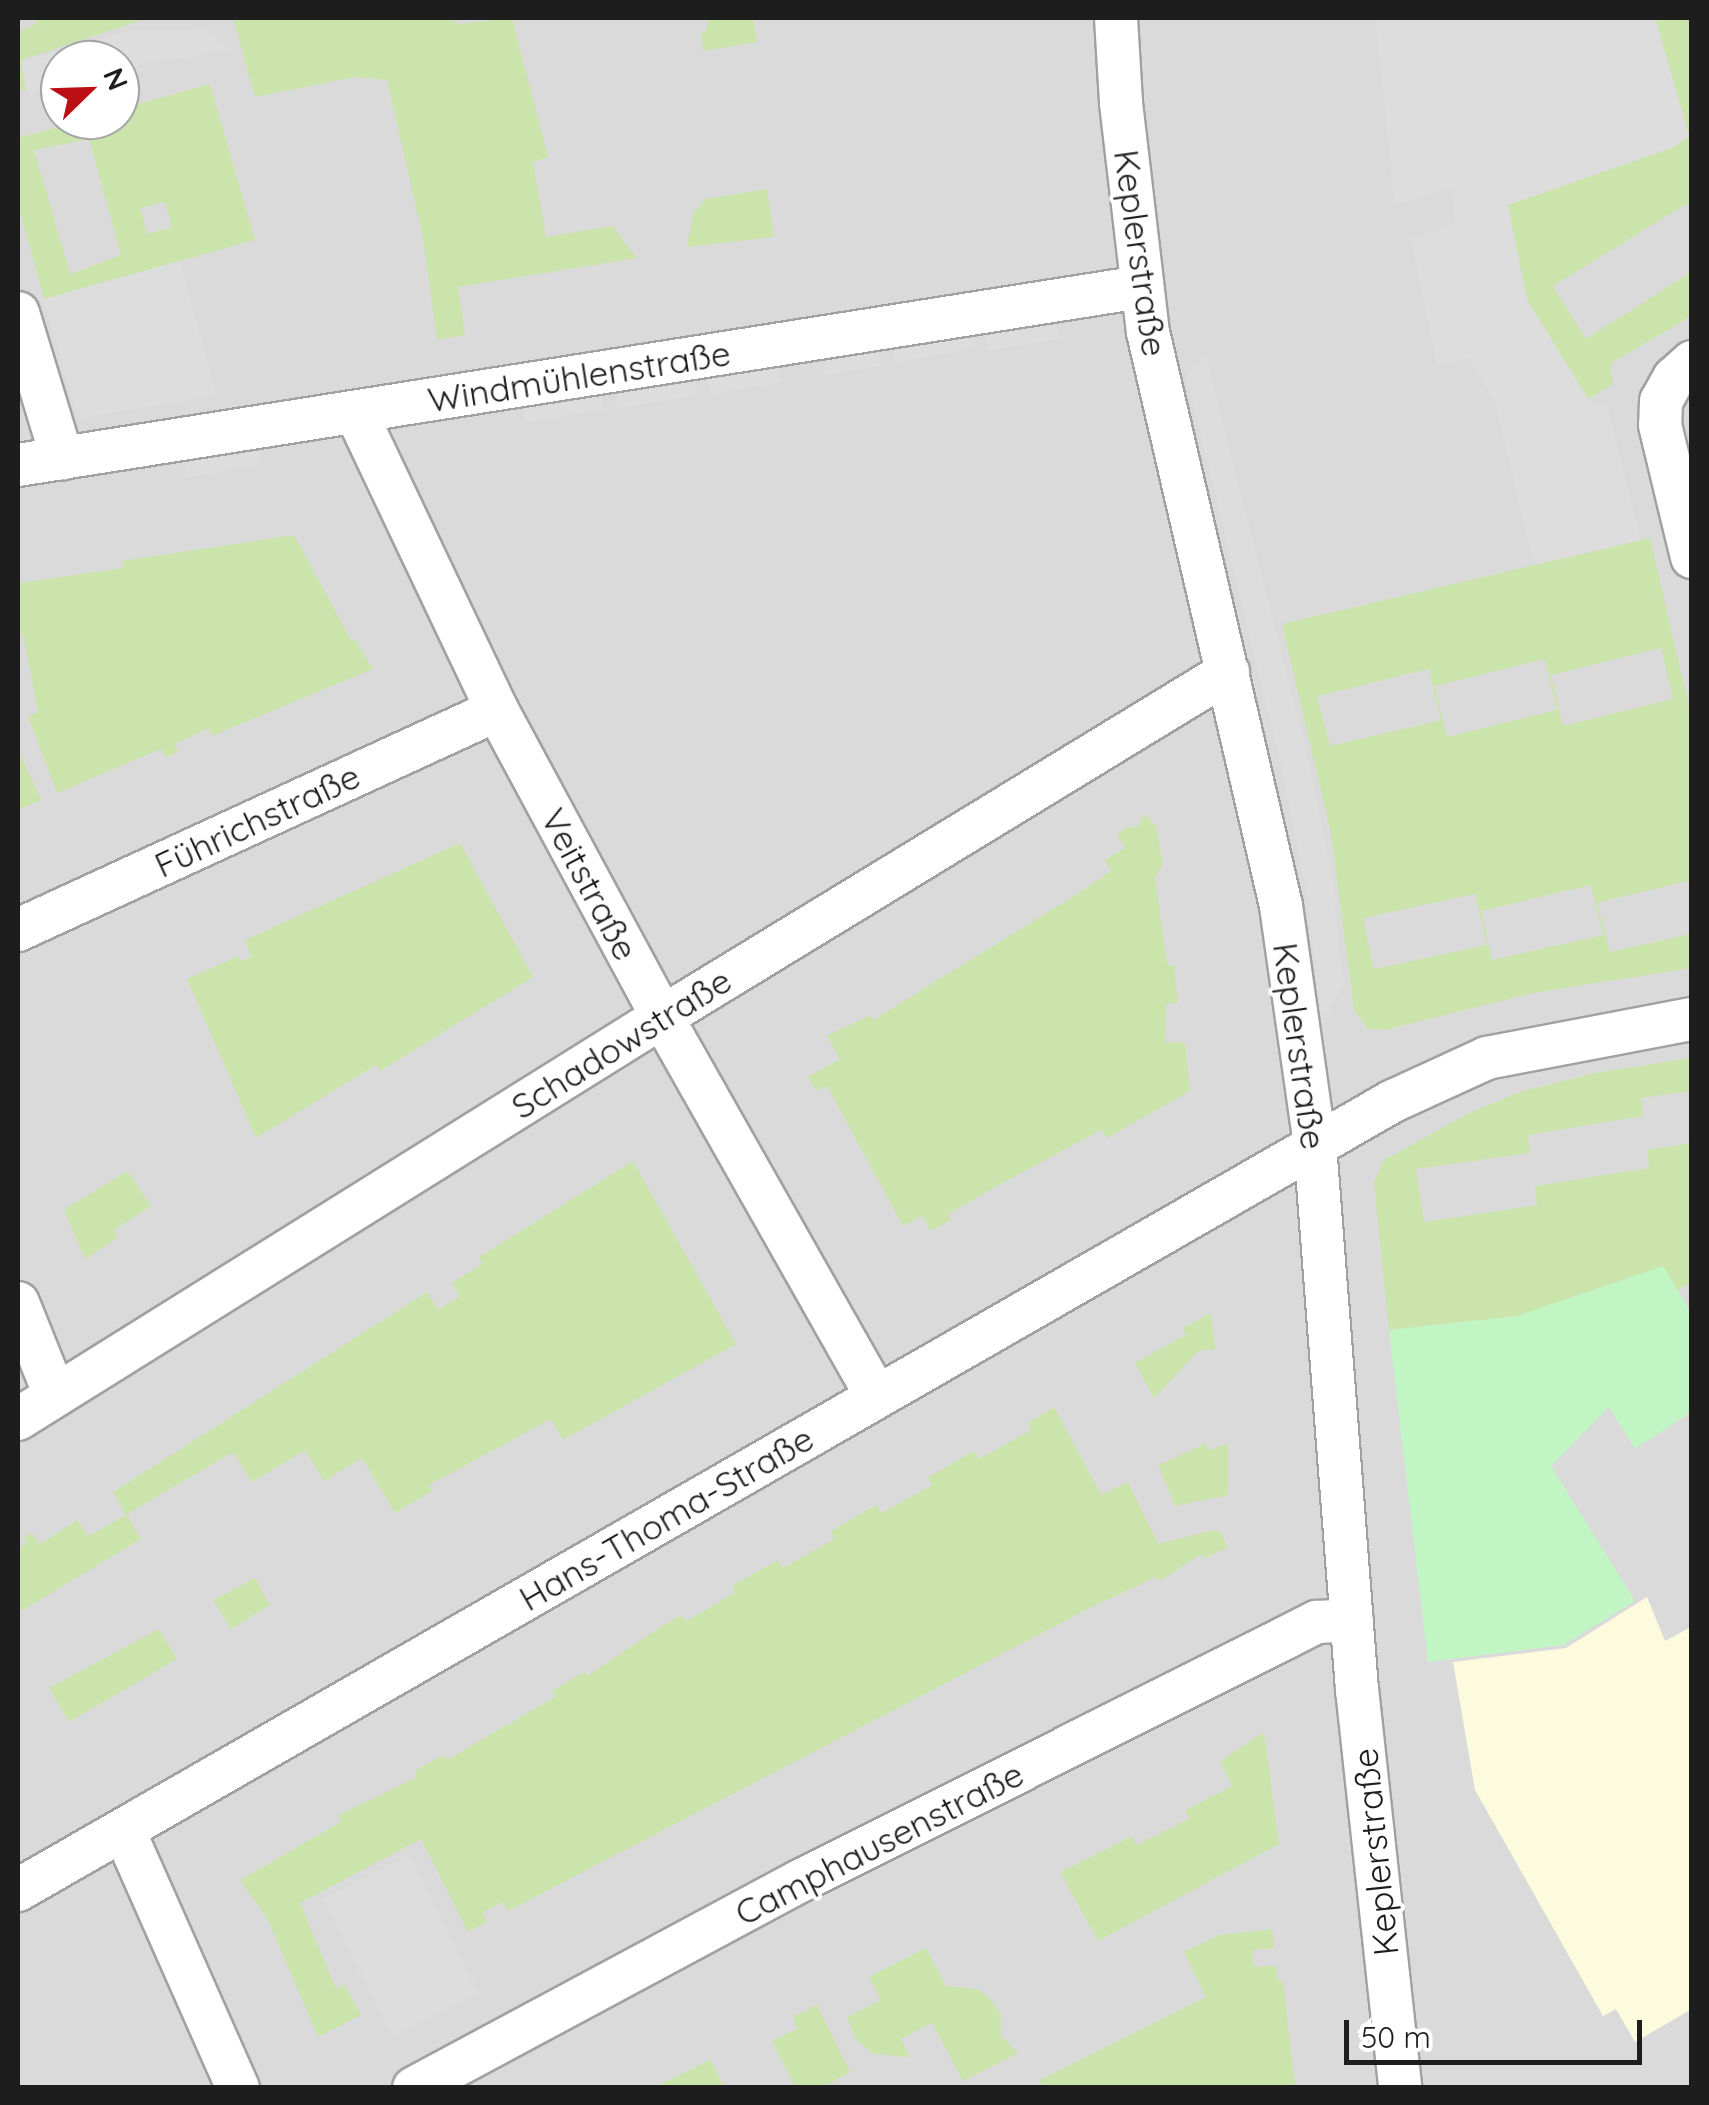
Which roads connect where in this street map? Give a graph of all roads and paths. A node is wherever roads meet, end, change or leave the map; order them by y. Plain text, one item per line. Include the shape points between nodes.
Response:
1 (1116, 18) edge
2 (1140, 288) junction
3 (18, 313) edge
4 (1692, 362) edge
5 (356, 413) junction
6 (62, 458) junction
7 (18, 465) edge
8 (1692, 557) edge
9 (1228, 672) junction
10 (497, 710) junction
11 (18, 930) edge
12 (662, 1017) junction
13 (1692, 1018) edge
14 (1314, 1145) junction
15 (18, 1303) edge
16 (55, 1395) junction
17 (876, 1396) junction
18 (18, 1419) edge
19 (1352, 1620) junction
20 (124, 1831) junction
21 (18, 1890) edge
22 (238, 2088) edge
23 (414, 2088) edge
24 (1400, 2088) edge

1 - 2 street, Keplerstraße
2 - 5 street, Windmühlenstraße
2 - 9 street, Keplerstraße
3 - 6 street
4 - 8 street via 1661,401 1660,426
5 - 6 street, Windmühlenstraße
5 - 10 street, Veitstraße
6 - 7 street, Windmühlenstraße
9 - 12 street, Schadowstraße
9 - 14 street, Keplerstraße via 1281,906
10 - 11 street, Führichstraße
10 - 12 street, Veitstraße
12 - 16 street, Schadowstraße
12 - 17 street, Veitstraße
13 - 14 street, Hans-Thoma-Straße via 1487,1058
14 - 17 street, Hans-Thoma-Straße
14 - 19 street, Keplerstraße
15 - 16 street
16 - 18 street, Schadowstraße
17 - 20 street, Hans-Thoma-Straße
19 - 23 street, Camphausenstraße via 1317,1622 800,1880
19 - 24 street, Keplerstraße
20 - 21 street, Hans-Thoma-Straße
20 - 22 street

